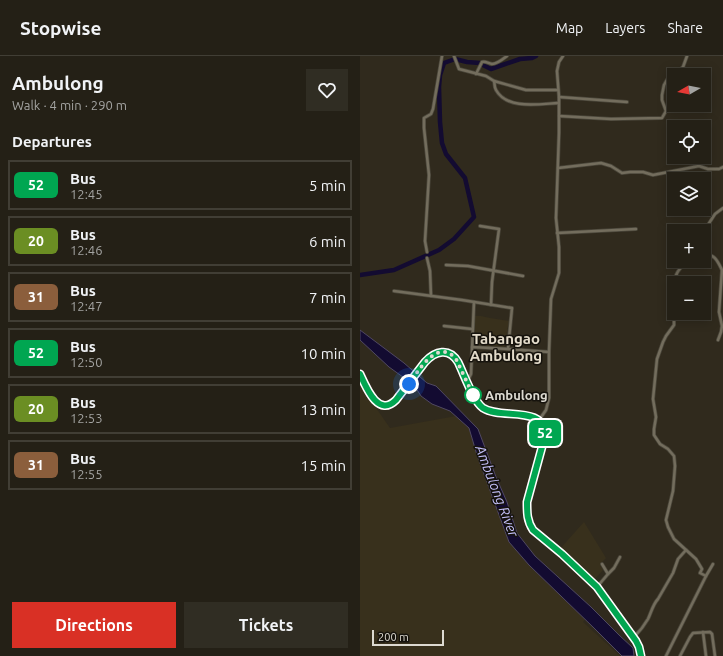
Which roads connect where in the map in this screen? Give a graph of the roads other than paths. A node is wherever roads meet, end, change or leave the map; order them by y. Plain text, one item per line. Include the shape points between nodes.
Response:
1 (442, 56) edge
2 (454, 56) edge
3 (507, 56) edge
4 (563, 56) edge
5 (687, 56) edge
6 (476, 74) junction
7 (494, 81) junction
8 (558, 90) junction
9 (559, 97) junction
10 (627, 102) dead end
11 (558, 104) junction
12 (559, 116) junction
13 (723, 167) edge
14 (558, 168) junction
15 (723, 208) edge
16 (709, 224) edge
17 (480, 226) dead end
18 (636, 229) dead end
19 (557, 233) junction
20 (427, 252) dead end
21 (711, 256) edge
22 (427, 258) dead end
23 (446, 265) dead end
24 (494, 270) junction
25 (523, 276) dead end
26 (394, 291) dead end
27 (431, 296) junction
28 (474, 302) junction
29 (491, 305) junction
30 (674, 320) edge
31 (444, 326) dead end
32 (472, 329) junction
33 (718, 340) dead end
34 (472, 346) junction
35 (508, 349) junction
36 (549, 352) junction
37 (360, 374) edge
38 (467, 382) junction
39 (539, 421) junction
40 (686, 550) junction
41 (620, 558) dead end
42 (602, 564) dead end
43 (713, 564) dead end
44 (608, 574) junction
45 (706, 576) junction
46 (597, 587) junction
47 (703, 632) junction
48 (634, 637) junction
49 (641, 656) edge
50 (666, 656) edge
51 (680, 656) edge
52 (706, 656) edge
53 (715, 656) edge

1 - 20 street via 433,109 431,114 424,118 429,175 425,241
2 - 6 street via 458,68
3 - 6 street via 494,64 482,62
4 - 8 street via 556,71
5 - 12 street via 683,67 668,78 664,85 662,100 666,110 662,118
6 - 7 street
7 - 8 street via 526,90
7 - 11 street via 495,89 508,101 521,105
8 - 9 street
9 - 10 street
9 - 11 street
11 - 12 street
12 - 14 street
13 - 14 street via 720,169 699,166 653,175 643,172 622,173 601,163
14 - 19 street
15 - 16 street
17 - 24 street via 499,229
18 - 19 street
19 - 36 street via 559,273 551,299
21 - 33 street via 722,270 719,312 722,326
22 - 27 street
23 - 24 street
24 - 25 street
24 - 29 street
26 - 27 street
27 - 28 street
28 - 29 street
28 - 32 street
29 - 35 street via 512,308
30 - 40 street via 674,325 656,359 652,399 656,417 654,435 674,456 673,491 666,520 674,539
31 - 32 street
32 - 34 street
34 - 35 street
34 - 38 street via 471,374
35 - 36 street
36 - 39 street via 549,398 546,410
37 - 38 main road via 375,401 386,406 393,403 430,357 440,353 449,353 456,359
38 - 39 main road via 479,405 488,411 528,415
39 - 46 main road via 544,428 545,436 527,502 530,525
40 - 45 street via 702,569 700,574
40 - 48 street via 678,559 648,619
41 - 44 street
42 - 44 street
43 - 45 street
44 - 46 street
45 - 50 street
46 - 48 main road
47 - 51 street via 694,633 690,637
47 - 52 street
47 - 53 street via 712,634
48 - 49 main road

